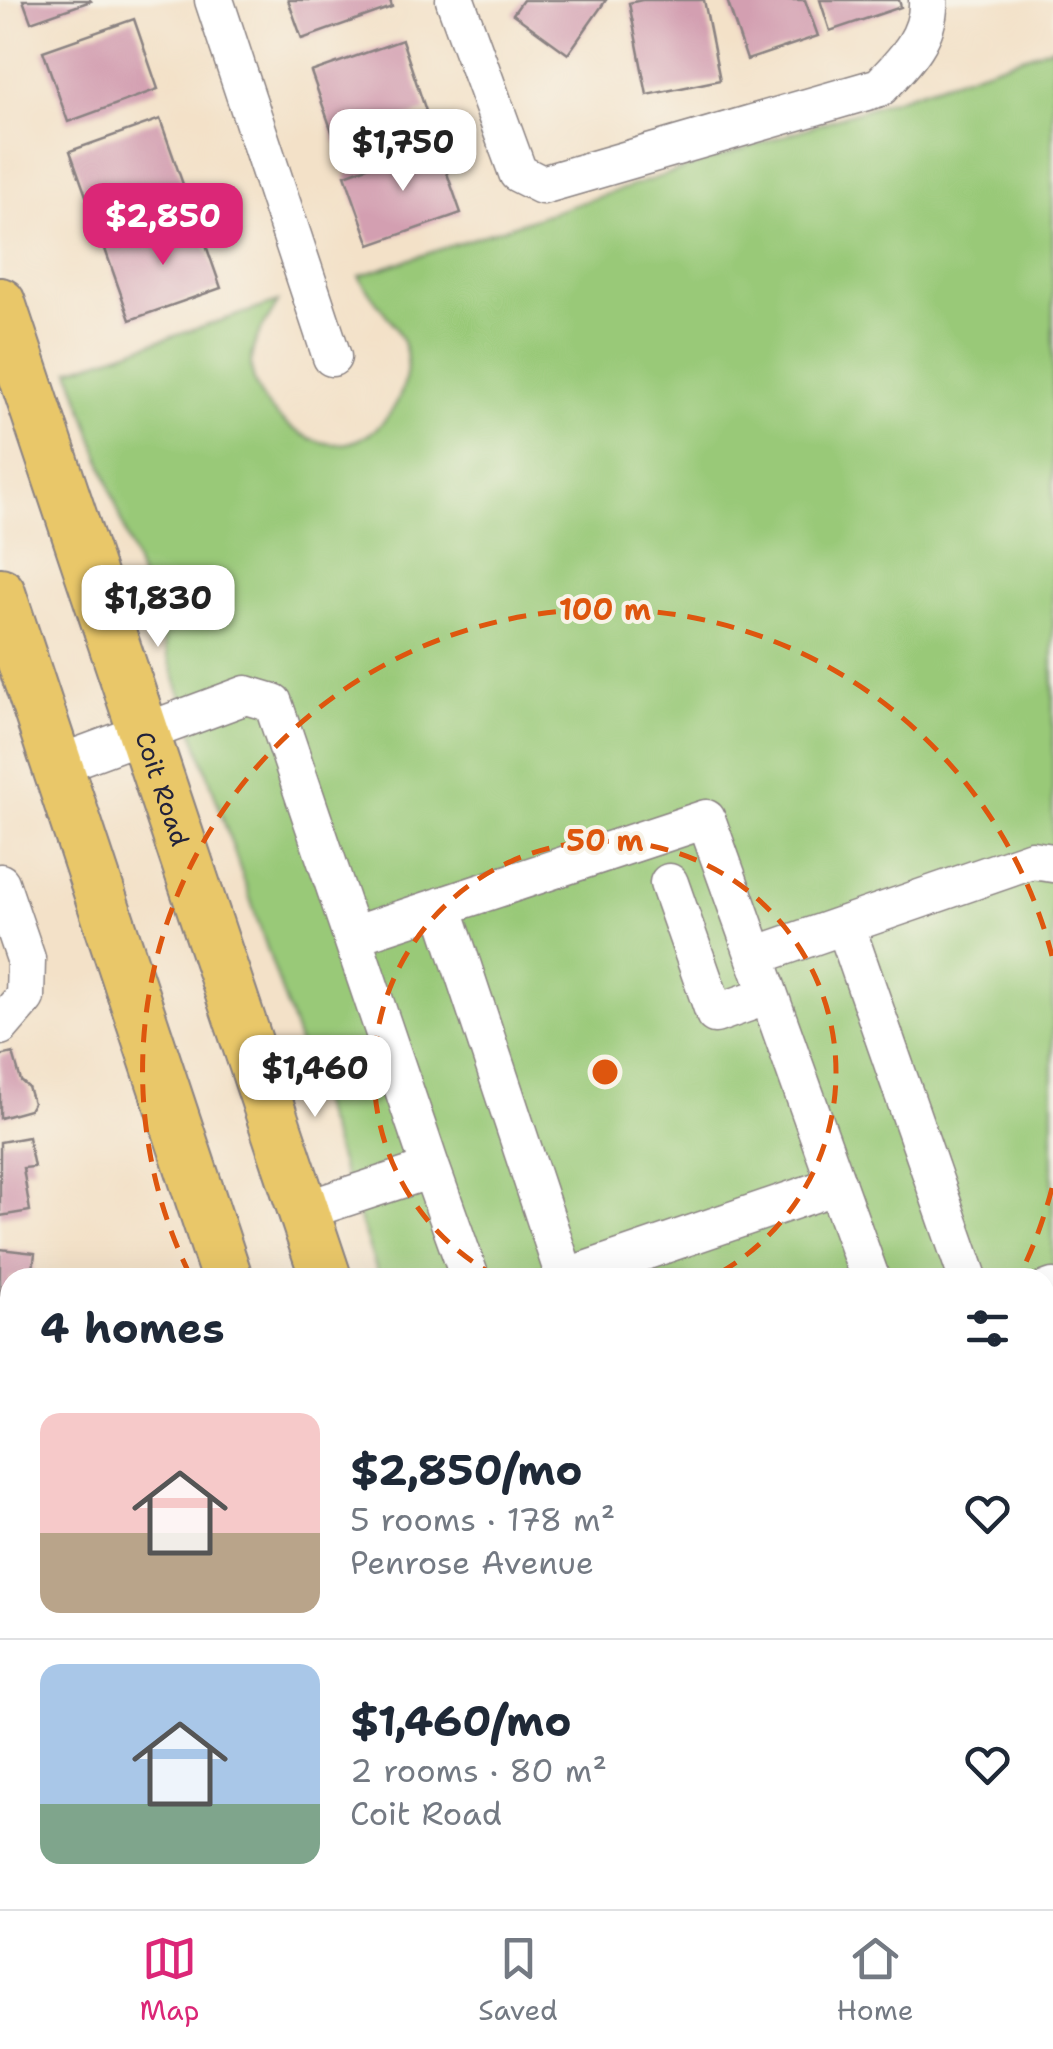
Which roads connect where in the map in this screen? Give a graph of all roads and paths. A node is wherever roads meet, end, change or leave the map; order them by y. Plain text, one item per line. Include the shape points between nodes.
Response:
1 (214, 0) edge
2 (455, 0) edge
3 (928, 0) edge
4 (0, 302) edge
5 (332, 358) dead end
6 (0, 592) edge
7 (144, 734) junction
8 (57, 765) junction
9 (1053, 863) edge
10 (0, 883) edge
11 (669, 883) dead end
12 (442, 906) junction
13 (844, 925) junction
14 (352, 936) junction
15 (755, 956) junction
16 (769, 995) junction
17 (0, 1026) edge
18 (431, 1169) junction
19 (837, 1186) junction
20 (304, 1212) junction
21 (225, 1268) edge
22 (323, 1268) edge
23 (466, 1268) edge
24 (562, 1268) edge
25 (592, 1268) edge
26 (866, 1268) edge
27 (964, 1268) edge

1 - 5 street
2 - 3 street via 518,173 542,185 880,87 912,54
4 - 7 main road, Coit Road
6 - 8 main road
7 - 8 street
7 - 14 street via 246,695 273,703
7 - 20 main road, Coit Road
8 - 21 main road
9 - 13 street via 1032,860
10 - 17 street via 26,959 25,997
11 - 16 street via 715,1014
12 - 14 street
12 - 15 street via 706,819
12 - 24 street
13 - 15 street
13 - 27 street
14 - 18 street
15 - 16 street
16 - 19 street
18 - 20 street
18 - 23 street
19 - 25 street
19 - 26 street
20 - 22 main road, Coit Road

